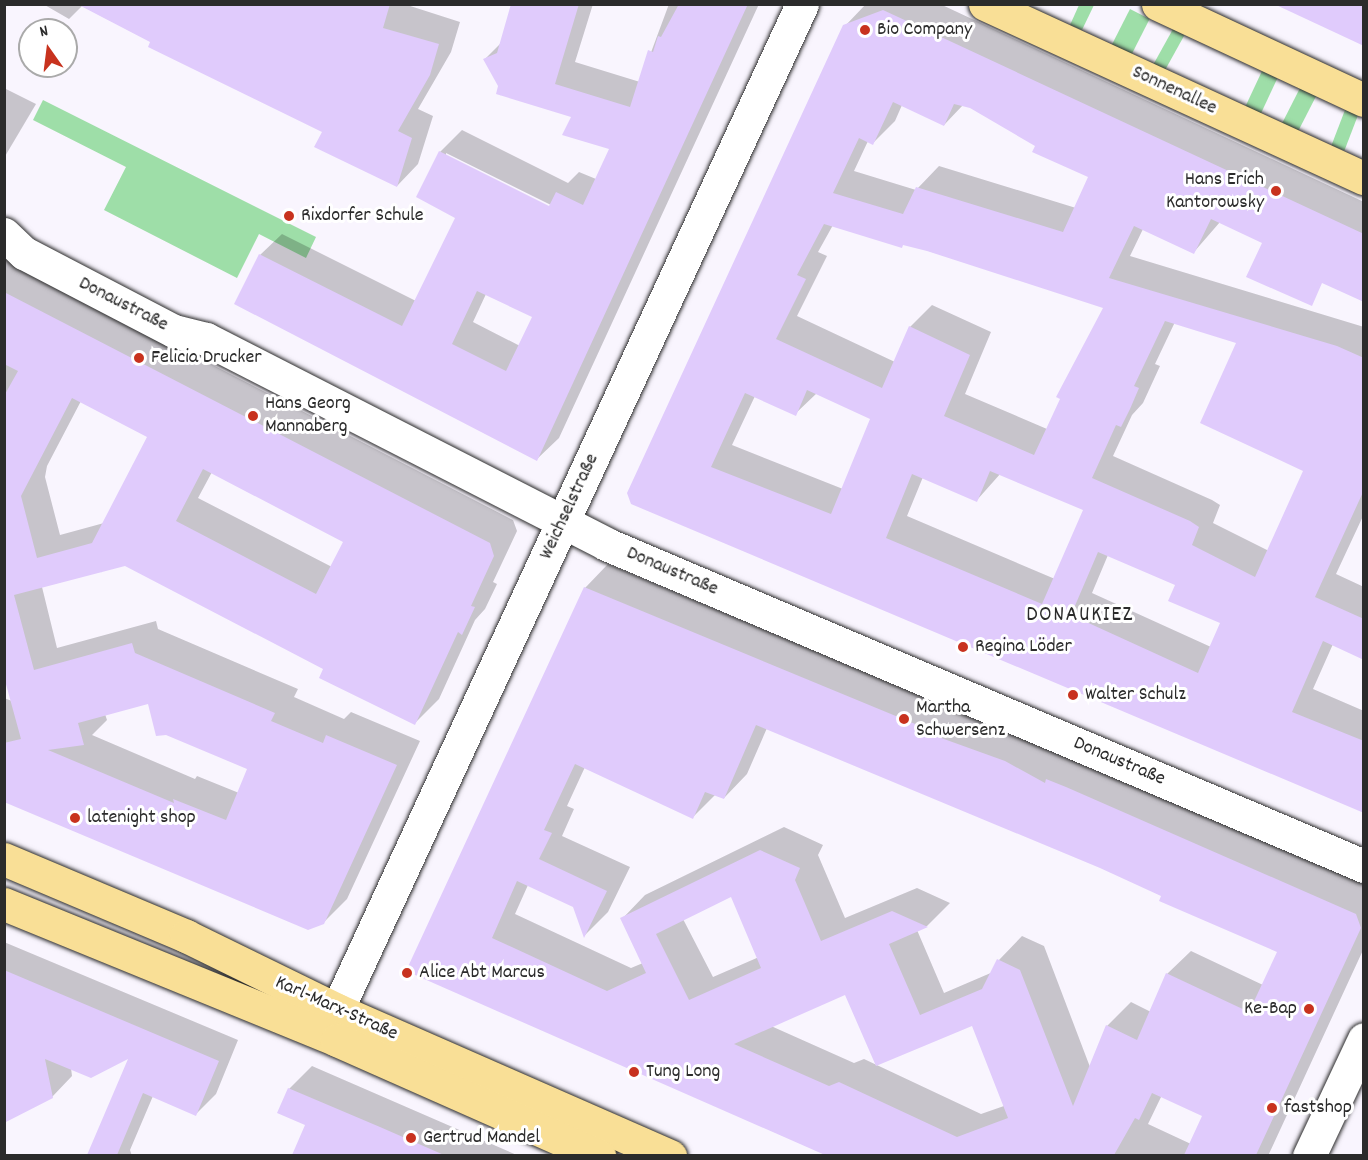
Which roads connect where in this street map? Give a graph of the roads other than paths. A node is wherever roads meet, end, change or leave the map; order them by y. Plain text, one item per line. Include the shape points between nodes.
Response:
1 (802, 4) edge
2 (985, 4) edge
3 (1158, 4) edge
4 (1364, 100) edge
5 (1364, 178) edge
6 (4, 234) edge
7 (563, 522) junction
8 (4, 859) edge
9 (1364, 866) edge
10 (4, 904) edge
11 (331, 1023) junction
12 (1364, 1039) edge
13 (599, 1155) edge
14 (670, 1155) edge
15 (1309, 1155) edge

1 - 7 street, Weichselstraße
2 - 5 main road, Sonnenallee
3 - 4 main road
6 - 7 street, Donaustraße via 24,253 166,327 206,339
7 - 9 street, Donaustraße via 616,549
7 - 11 street, Weichselstraße
8 - 11 main road, Karl-Marx-Straße via 186,936
10 - 11 main road, Karl-Marx-Straße
11 - 13 main road, Karl-Marx-Straße
11 - 14 main road, Karl-Marx-Straße
12 - 15 street

